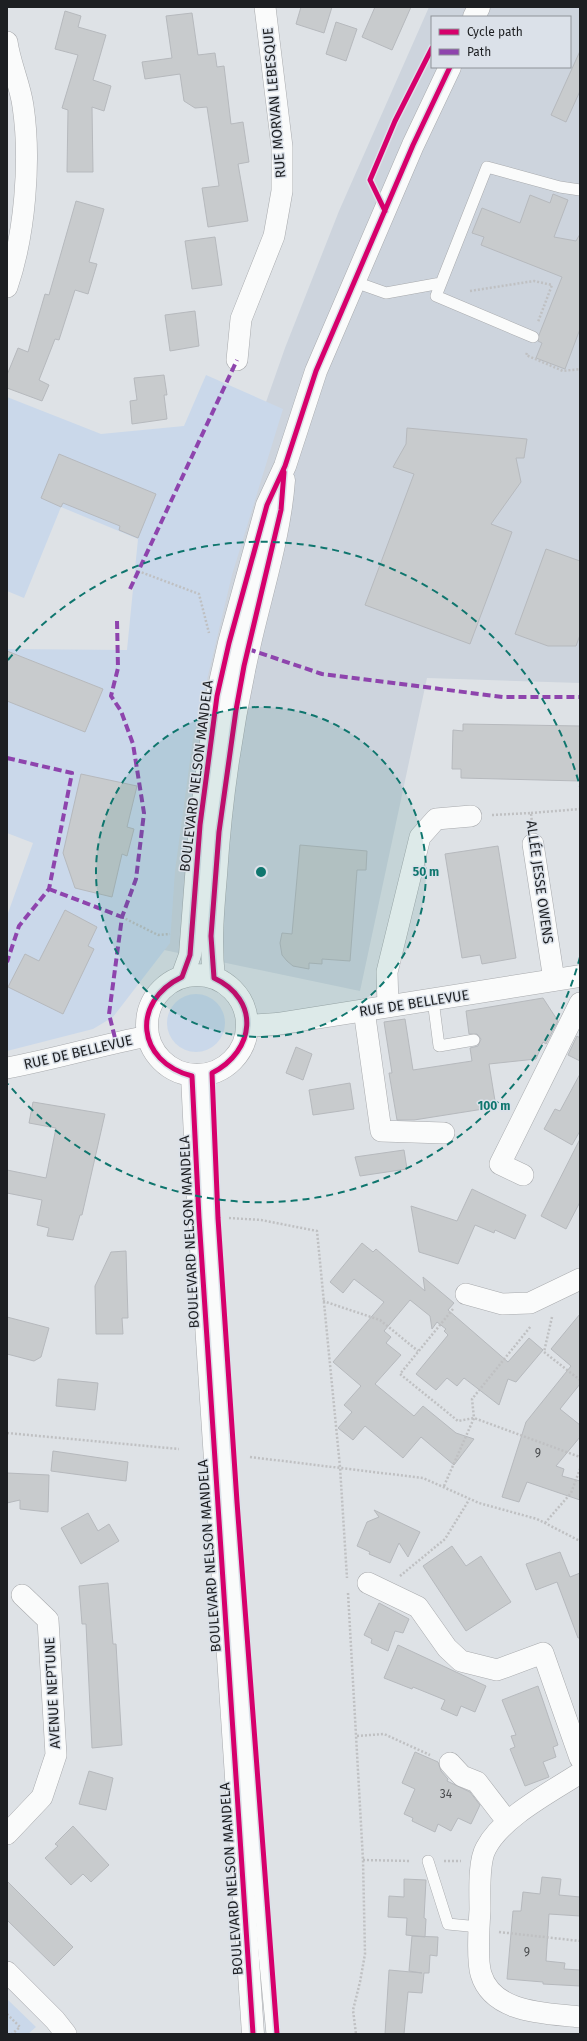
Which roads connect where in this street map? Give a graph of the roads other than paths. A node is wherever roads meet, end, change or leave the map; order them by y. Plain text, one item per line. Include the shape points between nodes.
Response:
1 (265, 7) edge
2 (479, 7) edge
3 (474, 16) edge
4 (7, 42) edge
5 (450, 68) edge
6 (580, 190) edge
7 (355, 282) junction
8 (441, 283) junction
9 (7, 287) edge
10 (533, 337) dead end
11 (237, 360) dead end
12 (285, 466) junction
13 (471, 816) road end
14 (533, 844) road end
15 (580, 976) edge
16 (182, 977) junction
17 (214, 978) junction
18 (554, 980) junction
19 (433, 1000) junction
20 (580, 1003) edge
21 (388, 1006) junction
22 (364, 1010) junction
23 (247, 1026) junction
24 (148, 1036) junction
25 (474, 1040) dead end
26 (7, 1068) edge
27 (200, 1075) junction
28 (444, 1133) dead end
29 (523, 1175) dead end
30 (580, 1279) edge
31 (466, 1294) road end
32 (377, 1586) road end
33 (22, 1595) dead end
34 (580, 1758) edge
35 (450, 1763) road end
36 (580, 1773) edge
37 (507, 1821) junction
38 (7, 1834) edge
39 (428, 1861) dead end
40 (479, 1928) junction
41 (7, 1972) edge
42 (580, 2017) edge
43 (66, 2034) edge
44 (253, 2034) edge
45 (272, 2034) edge

1 - 11 street, RUE MORVAN LEBESQUE via 282,146 282,191 274,236 241,319
2 - 3 street
4 - 9 street via 23,104 28,145 20,229
5 - 7 street, BOULEVARD NELSON MANDELA via 413,145
6 - 8 lane via 486,167
7 - 8 lane via 386,293
7 - 12 street, BOULEVARD NELSON MANDELA via 316,371
8 - 10 lane via 436,296
12 - 16 street, BOULEVARD NELSON MANDELA via 267,505 217,696 194,887 190,955
12 - 17 street, BOULEVARD NELSON MANDELA via 281,510 244,666 220,824 211,936
13 - 21 street via 436,819 420,837 387,972
14 - 18 street, ALLÉE JESSE OWENS
15 - 18 street, RUE DE BELLEVUE
16 - 17 street via 198,975
16 - 24 street via 168,984 150,1007 147,1021
17 - 23 street via 229,987 240,1000
18 - 19 street, RUE DE BELLEVUE
19 - 21 street, RUE DE BELLEVUE
19 - 25 lane via 440,1046
20 - 29 street via 500,1164
21 - 22 street, RUE DE BELLEVUE
22 - 23 street, RUE DE BELLEVUE via 277,1024
22 - 28 street via 381,1131
23 - 27 street via 235,1057 225,1066
24 - 26 street, RUE DE BELLEVUE
24 - 27 street via 162,1060 178,1071
27 - 44 street, BOULEVARD NELSON MANDELA via 200,1242
27 - 45 lane via 213,1218 232,1526
30 - 31 street via 530,1303 502,1304
32 - 34 street via 418,1607 447,1648 461,1661 498,1670 543,1653
33 - 38 street, AVENUE NEPTUNE via 48,1620 56,1756 42,1797
35 - 37 street via 462,1776 477,1782
36 - 37 street
37 - 40 street via 485,1848 482,1861
39 - 40 lane via 448,1924
40 - 42 street via 480,1973 487,1988 500,2000 527,2011
41 - 43 street

